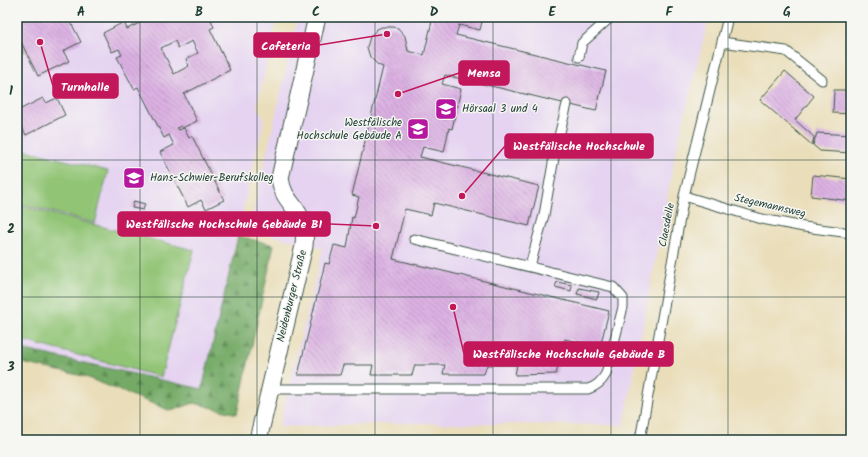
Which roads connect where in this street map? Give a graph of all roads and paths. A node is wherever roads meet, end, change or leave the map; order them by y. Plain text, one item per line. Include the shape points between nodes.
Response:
1 (317, 17) edge
2 (611, 17) edge
3 (728, 17) edge
4 (722, 42) junction
5 (579, 57) dead end
6 (822, 80) dead end
7 (567, 104) dead end
8 (684, 196) junction
9 (851, 233) edge
10 (414, 239) dead end
11 (530, 266) junction
12 (269, 389) junction
13 (258, 440) edge
14 (640, 440) edge

1 - 12 street, Neidenburger Straße via 280,178 285,196 300,217 305,235 304,246
2 - 5 lane via 582,43
3 - 4 lane, Claesdelle
4 - 6 lane via 786,51
4 - 8 lane, Claesdelle
7 - 11 lane via 555,152 544,215
8 - 9 lane, Stegemannsweg via 762,219
8 - 14 lane, Claesdelle
10 - 11 lane
11 - 12 lane via 613,287 623,298 606,374 596,386 588,389
12 - 13 street, Neidenburger Straße

